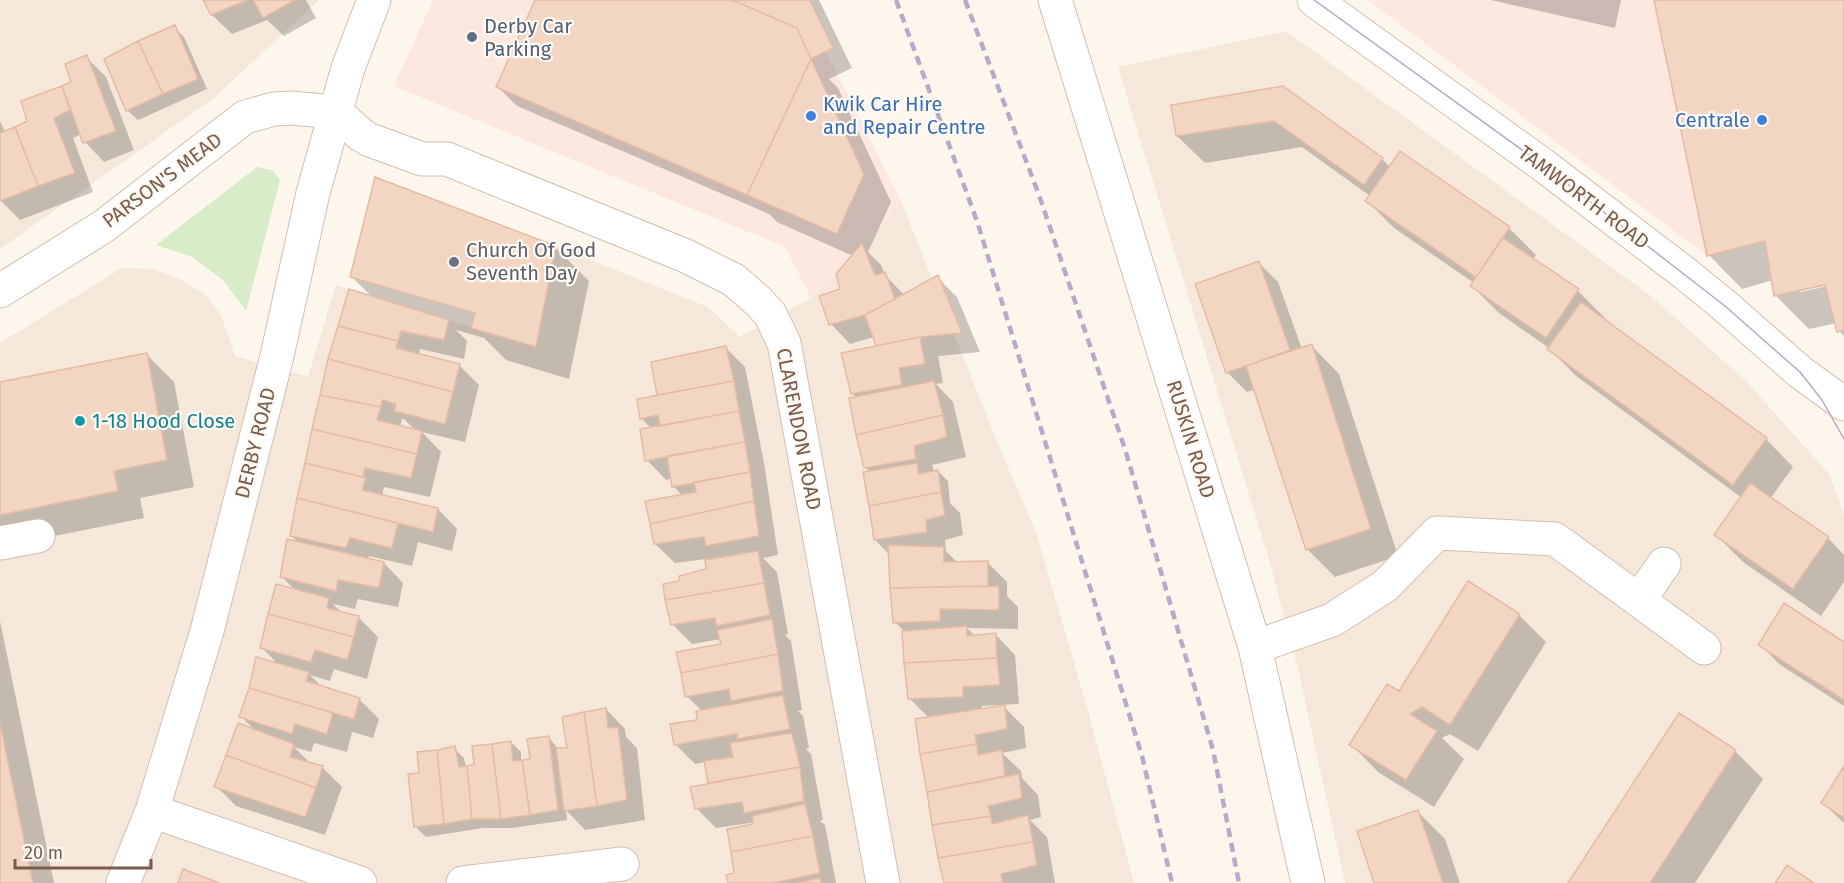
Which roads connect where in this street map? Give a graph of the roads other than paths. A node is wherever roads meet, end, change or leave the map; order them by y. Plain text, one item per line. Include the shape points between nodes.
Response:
1 (374, 0) edge
2 (1055, 0) edge
3 (1314, 0) edge
4 (336, 112) junction
5 (0, 291) edge
6 (1844, 404) edge
7 (38, 536) dead end
8 (0, 543) edge
9 (1664, 564) dead end
10 (1639, 600) junction
11 (1255, 646) junction
12 (1704, 648) dead end
13 (152, 811) junction
14 (622, 864) dead end
15 (123, 883) edge
16 (360, 883) edge
17 (463, 883) edge
18 (883, 883) edge
19 (1308, 883) edge

1 - 4 street, DERBY ROAD
2 - 11 street, RUSKIN ROAD
3 - 6 street, TAMWORTH ROAD via 1669,261 1800,372
4 - 5 street, PARSON'S MEAD via 290,108 245,117 104,226
4 - 13 street, DERBY ROAD via 207,632
4 - 18 street, CLARENDON ROAD via 370,140 422,159 447,159 686,256 734,280 770,314 784,343
7 - 8 street
9 - 10 street
10 - 11 street via 1555,539 1437,533 1385,586 1332,620
10 - 12 street
11 - 19 street, RUSKIN ROAD
13 - 15 street, DERBY ROAD
13 - 16 street
14 - 17 street

